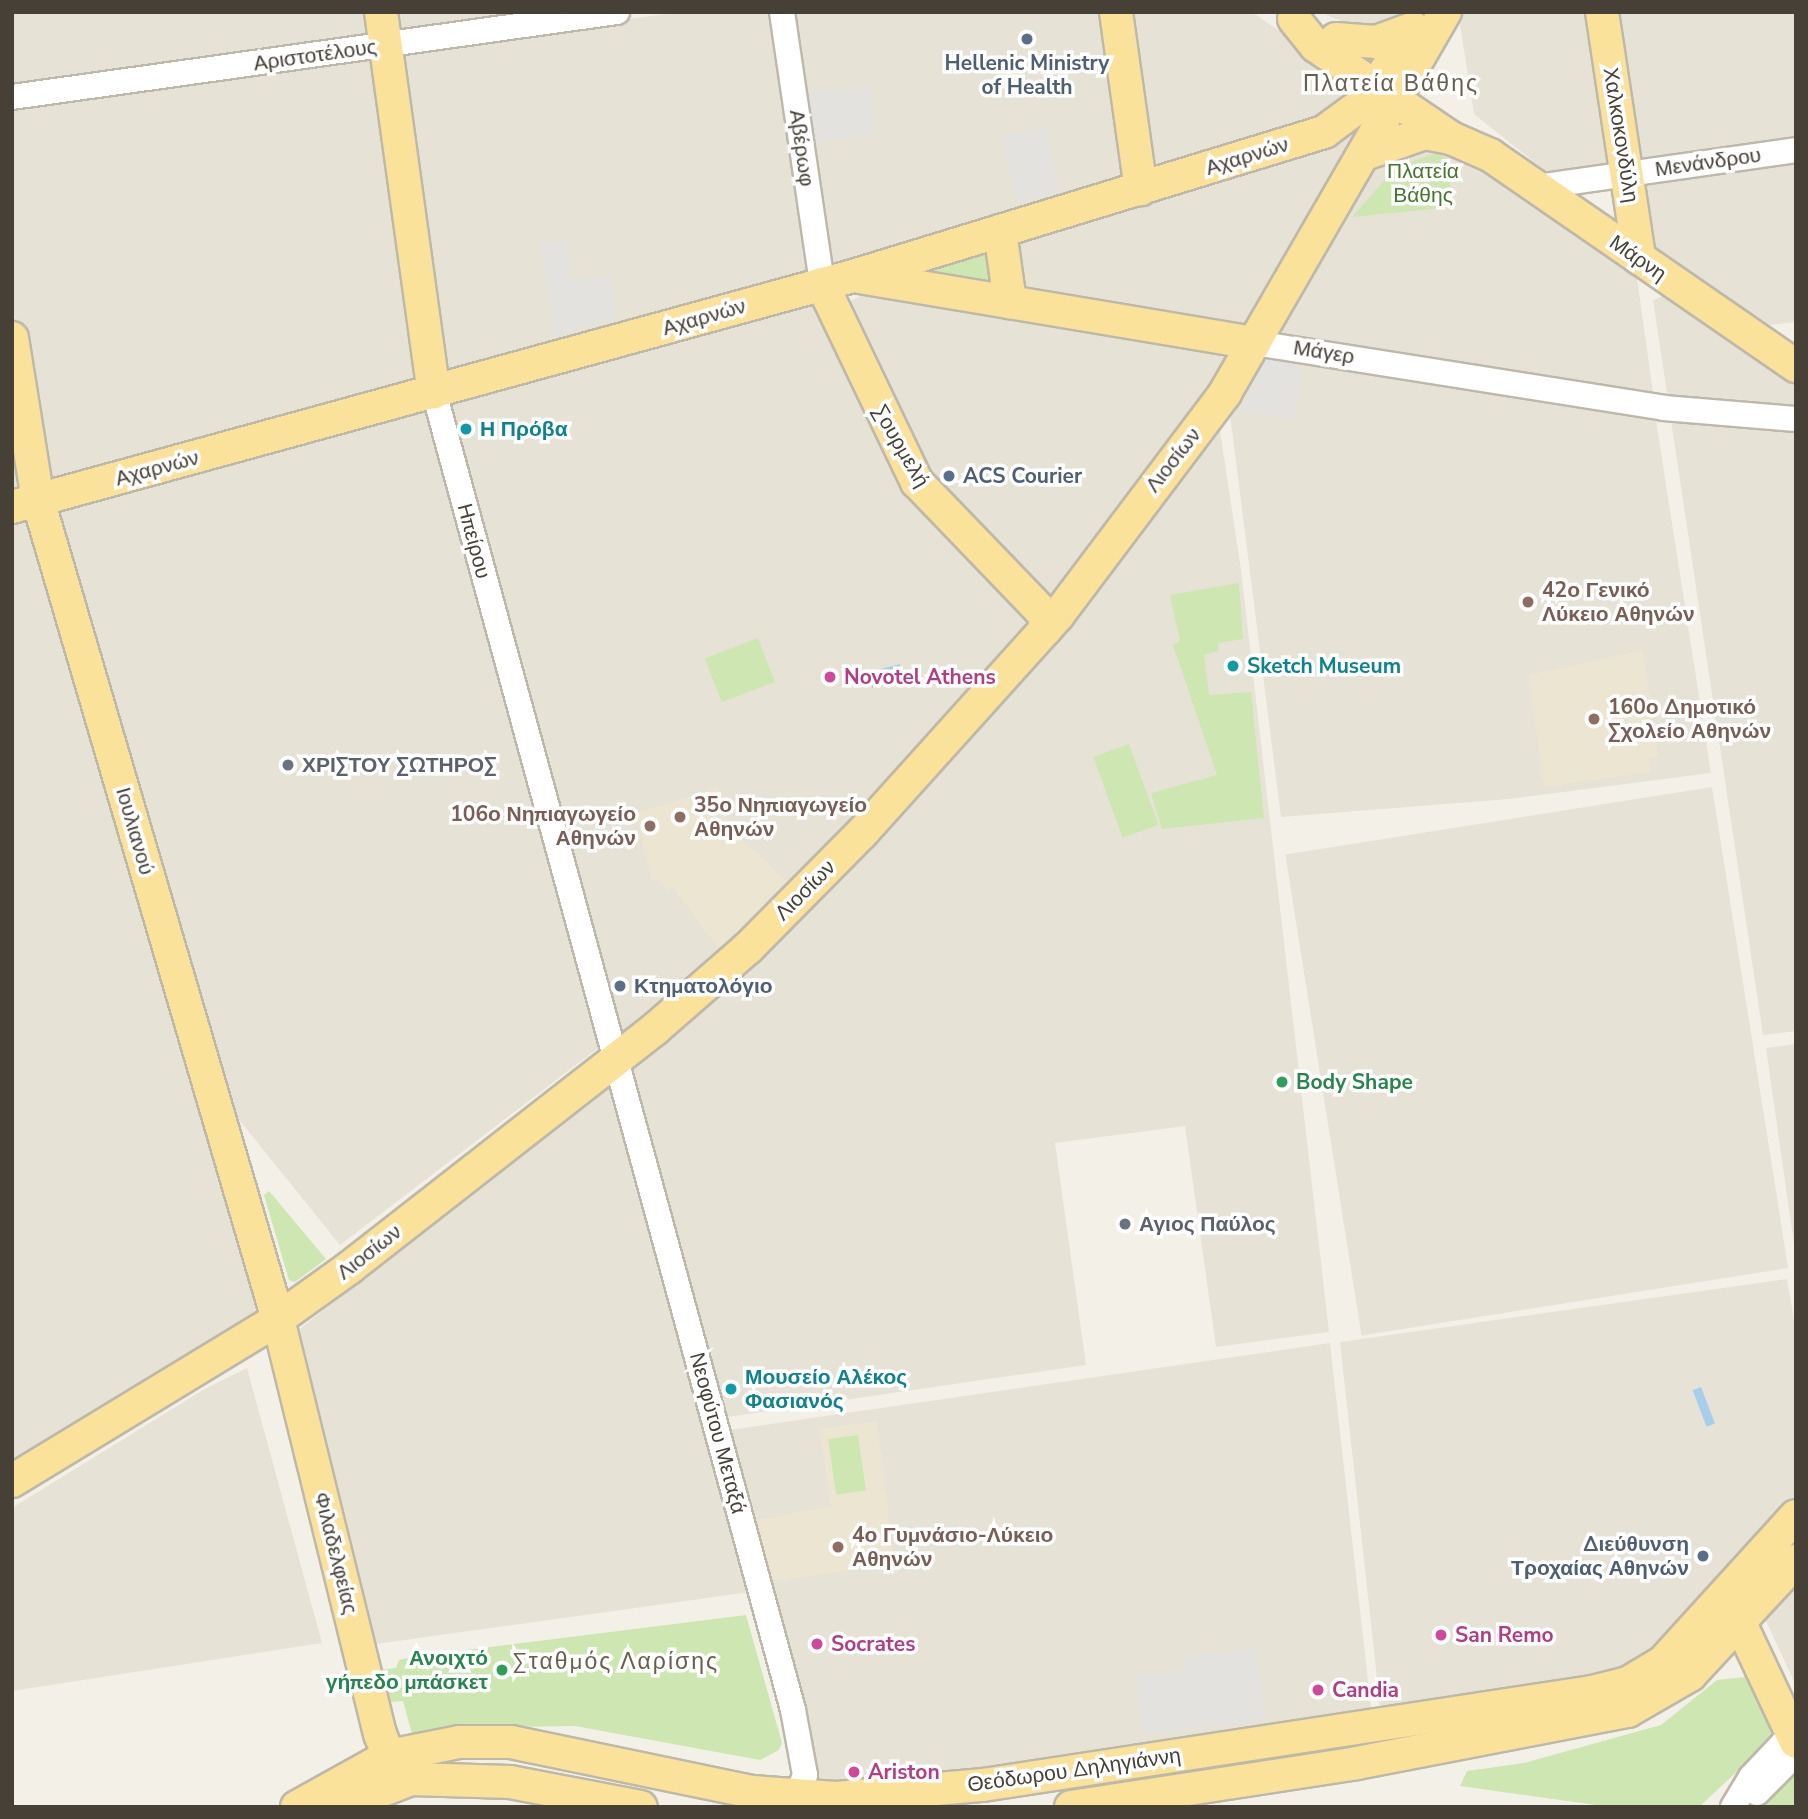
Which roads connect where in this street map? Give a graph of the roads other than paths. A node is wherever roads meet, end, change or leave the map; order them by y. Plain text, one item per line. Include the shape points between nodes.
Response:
1 (381, 12) edge
2 (617, 12) edge
3 (782, 12) edge
4 (1116, 12) edge
5 (1445, 12) edge
6 (1602, 12) edge
7 (1290, 15) edge
8 (1419, 20) edge
9 (1336, 39) junction
10 (385, 45) junction
11 (1391, 86) junction
12 (12, 97) edge
13 (1451, 138) junction
14 (1481, 149) junction
15 (1796, 150) edge
16 (1366, 153) junction
17 (1626, 173) junction
18 (1536, 187) junction
19 (1141, 189) junction
20 (1000, 231) junction
21 (1639, 258) junction
22 (853, 275) junction
23 (822, 284) junction
24 (1010, 302) junction
25 (12, 338) edge
26 (1255, 343) junction
27 (1796, 366) edge
28 (434, 392) junction
29 (1796, 419) edge
30 (25, 504) edge
31 (1049, 619) junction
32 (616, 1060) junction
33 (278, 1319) junction
34 (12, 1481) edge
35 (1796, 1516) edge
36 (1796, 1561) edge
37 (1740, 1601) junction
38 (1704, 1661) junction
39 (1763, 1671) junction
40 (1796, 1699) edge
41 (1795, 1740) edge
42 (390, 1756) junction
43 (411, 1779) junction
44 (796, 1802) edge
45 (297, 1807) edge
46 (339, 1807) edge
47 (641, 1807) edge
48 (1071, 1807) edge
49 (1734, 1807) edge

1 - 10 main road, Ηπείρου
2 - 10 street, Αριστοτέλους
3 - 23 street, Αβέρωφ
4 - 19 main road
5 - 11 main road
6 - 17 main road, Χαλκοκονδύλη
7 - 9 main road, Μάρνη
7 - 11 main road, Μάρνη via 1316,46
8 - 9 main road via 1376,42
8 - 11 main road
9 - 11 main road, Μάρνη
10 - 12 street, Αριστοτέλους
10 - 28 main road, Ηπείρου
11 - 13 main road, Μάρνη
11 - 14 main road, Μάρνη via 1461,123
11 - 16 main road, Λιοσίων
11 - 19 main road, Αχαρνών via 1324,132
13 - 14 main road, Μάρνη
13 - 16 main road via 1425,133
14 - 18 main road, Μάρνη
15 - 17 street, Μενάνδρου
16 - 26 main road, Λιοσίων
17 - 18 street, Μενάνδρου
17 - 21 main road, Χαλκοκονδύλη
18 - 21 main road, Μάρνη
19 - 20 main road, Αχαρνών
20 - 22 main road, Αχαρνών
20 - 24 main road
21 - 27 main road, Μάρνη
22 - 23 main road, Αχαρνών
22 - 24 main road, Μάγερ
23 - 28 main road, Αχαρνών
23 - 31 main road, Σουρμελή via 917,482
24 - 26 main road, Μάγερ
25 - 30 main road, Ιουλιανού
26 - 29 street, Μάγερ via 1664,408
26 - 31 main road, Λιοσίων via 1224,393
28 - 30 main road, Αχαρνών
28 - 32 street, Ηπείρου
30 - 33 main road, Ιουλιανού
31 - 32 main road, Λιοσίων via 877,818 748,948
32 - 33 main road, Λιοσίων
32 - 44 street, Νεοφύτου Μεταξά via 793,1710 805,1765
33 - 34 main road, Λιοσίων
33 - 42 main road, Φιλαδελφείας via 380,1734
35 - 37 main road, Θεόδωρου Δηληγιάννη
36 - 37 main road, Θεόδωρου Δηληγιάννη
37 - 38 main road, Θεόδωρου Δηληγιάννη
37 - 39 main road
37 - 40 main road
37 - 44 main road, Θεόδωρου Δηληγιάννη via 1663,1662 1628,1683 1592,1692 983,1785
38 - 39 main road via 1738,1660
38 - 48 main road, Θεόδωρου Δηληγιάννη via 1657,1698 1598,1719 1357,1763
39 - 41 main road
41 - 49 street via 1751,1777
42 - 43 main road, Φιλαδελφείας
42 - 44 main road, Θεόδωρου Δηληγιάννη via 429,1746 511,1742
42 - 45 main road, Θεόδωρου Δηληγιάννη
43 - 46 main road
43 - 47 main road via 510,1782

